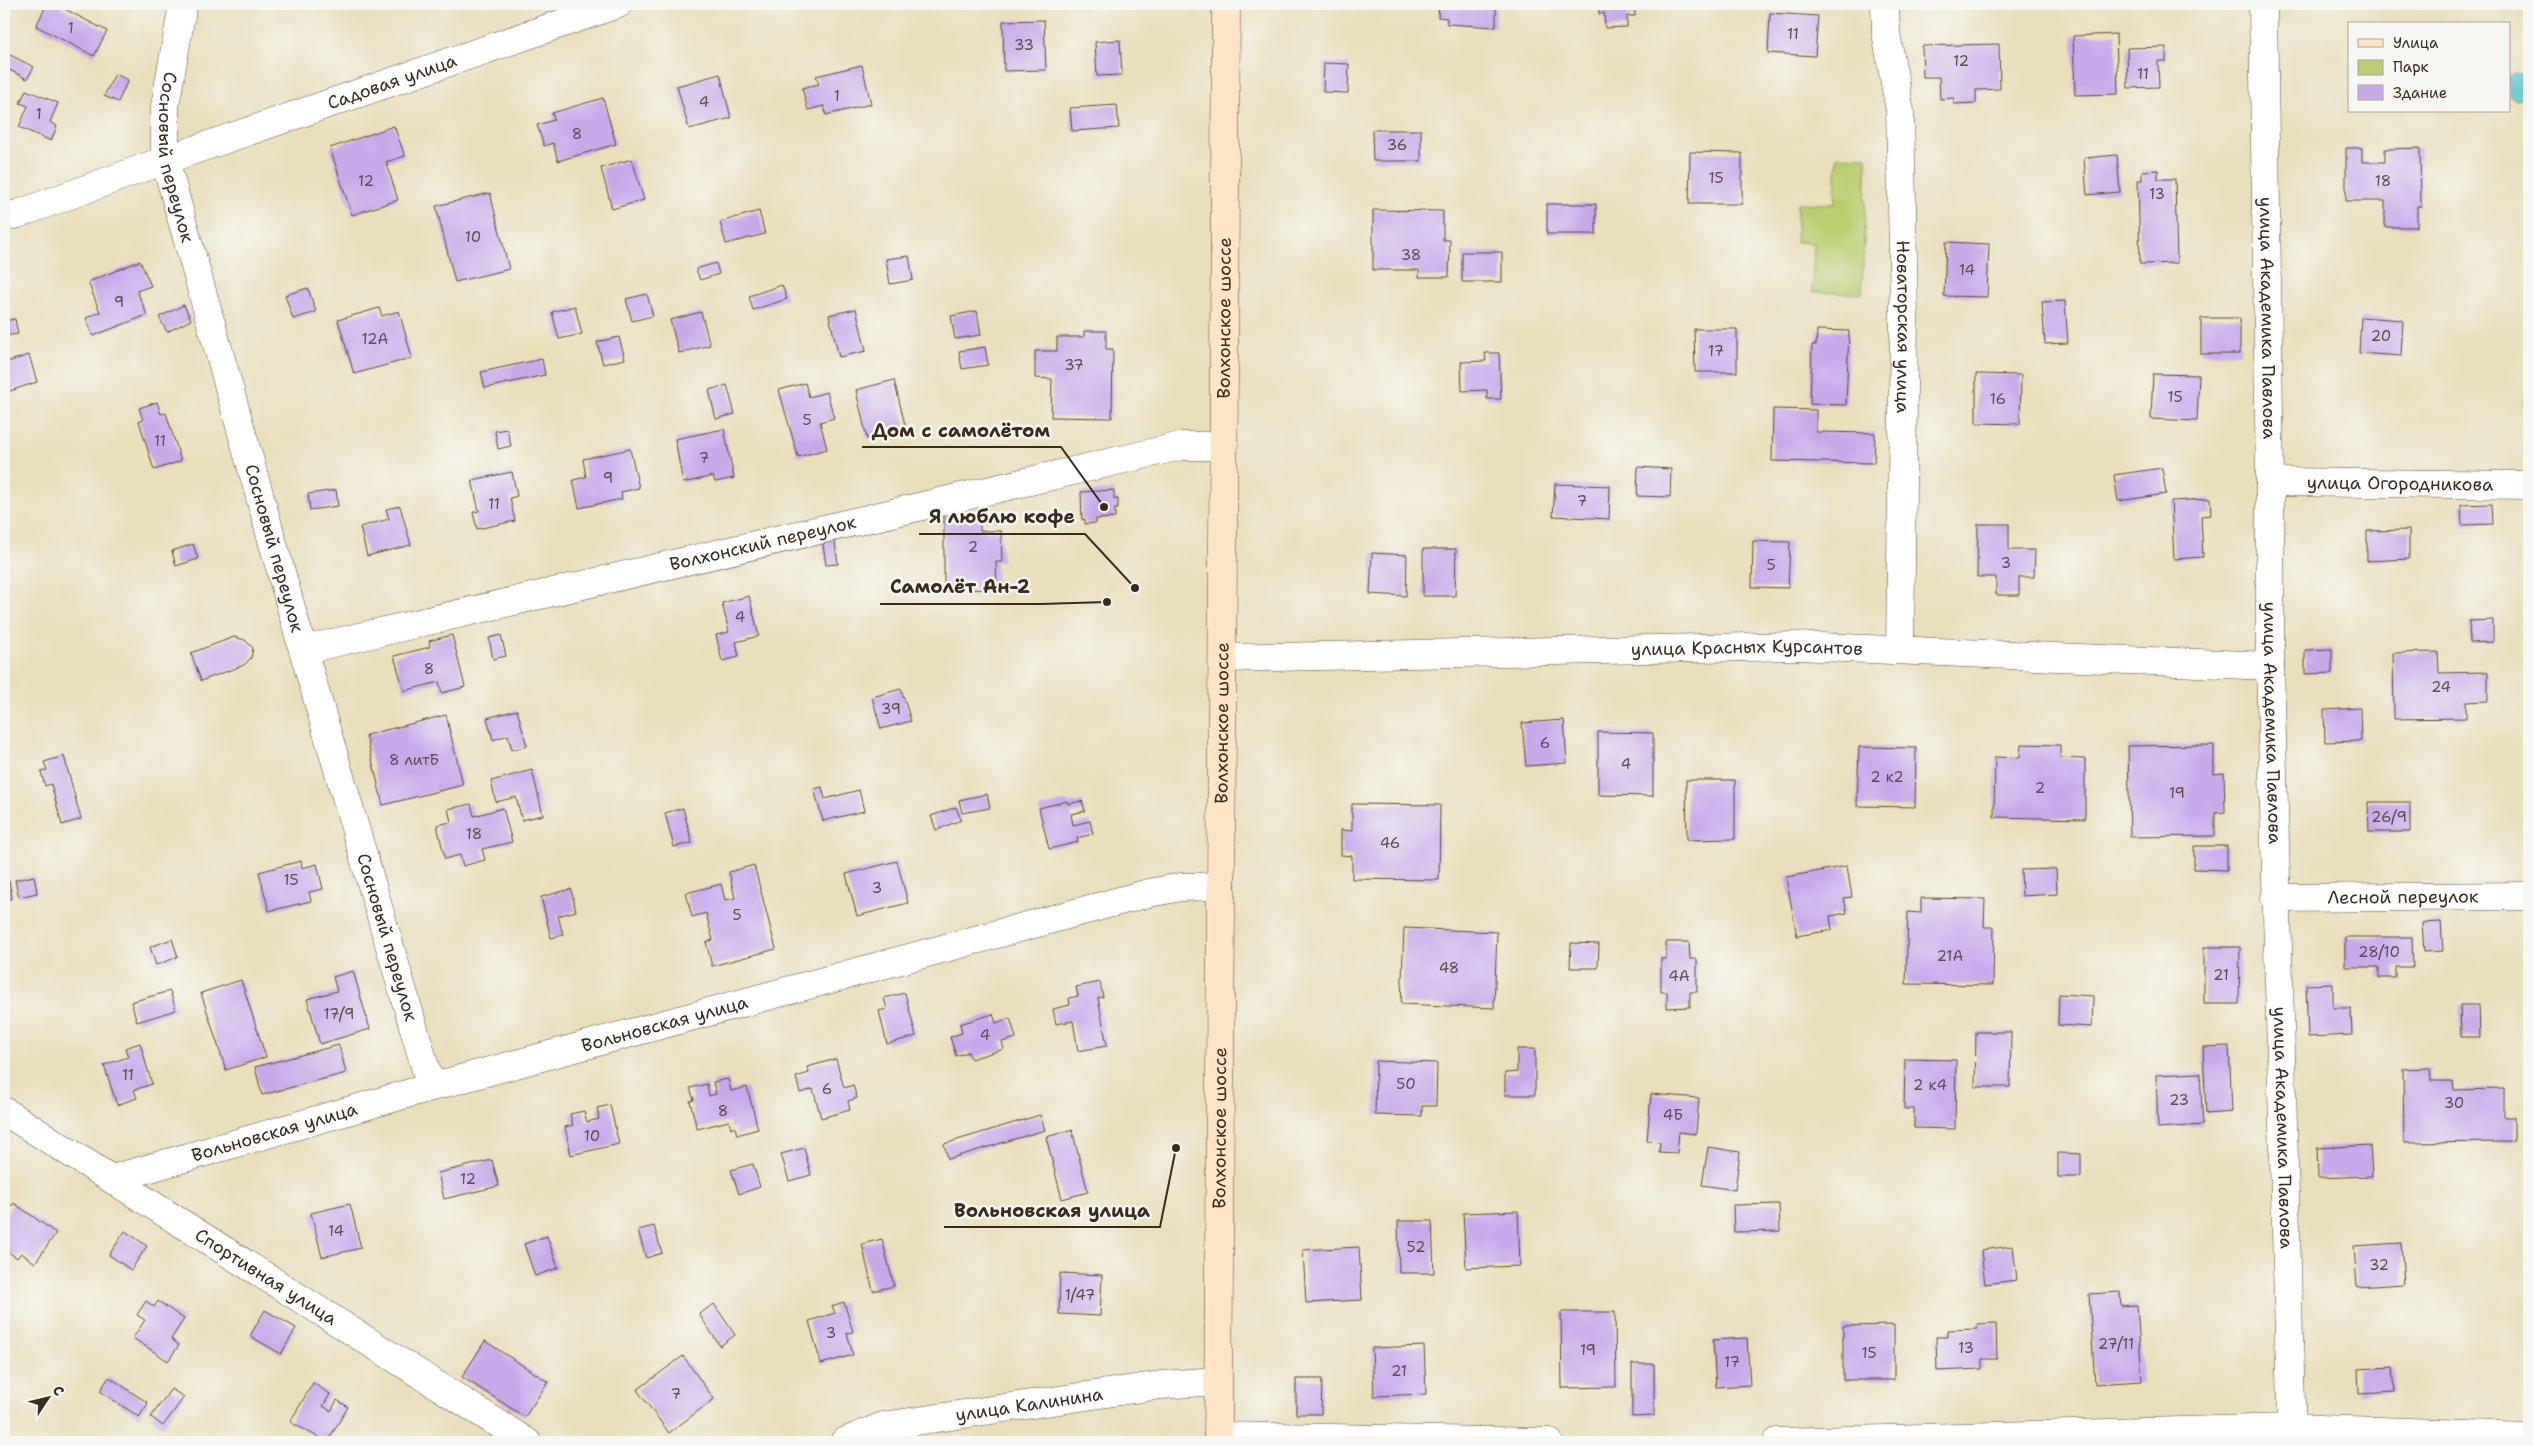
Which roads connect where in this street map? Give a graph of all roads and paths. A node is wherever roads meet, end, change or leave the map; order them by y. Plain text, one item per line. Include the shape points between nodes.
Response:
1 (183, 4) edge
2 (618, 4) edge
3 (1226, 4) edge
4 (1885, 4) edge
5 (2263, 4) edge
6 (166, 160) junction
7 (4, 217) edge
8 (1224, 446) junction
9 (2270, 482) junction
10 (2529, 485) edge
11 (303, 650) junction
12 (1900, 650) junction
13 (1223, 658) junction
14 (2270, 666) junction
15 (1221, 886) junction
16 (2529, 896) edge
17 (2275, 898) junction
18 (431, 1087) junction
19 (4, 1111) edge
20 (112, 1179) junction
21 (1218, 1381) junction
22 (2291, 1435) edge
23 (2529, 1436) edge
24 (1218, 1439) edge
25 (527, 1442) edge
26 (844, 1442) edge
27 (1549, 1442) edge
28 (1777, 1442) edge

1 - 6 street, Сосновый переулок via 165,106
2 - 6 street, Садовая улица
3 - 8 main road, Волхонское шоссе
4 - 12 street, Новаторская улица via 1886,33 1900,111 1902,186 1904,316
5 - 9 street, улица Академика Павлова
6 - 7 street, Садовая улица
6 - 11 street, Сосновый переулок
8 - 11 street, Волхонский переулок via 1181,446
8 - 13 main road, Волхонское шоссе
9 - 10 street, улица Огородникова
9 - 14 street, улица Академика Павлова
11 - 18 street, Сосновый переулок
12 - 13 street, улица Красных Курсантов via 1796,646
12 - 14 street, улица Красных Курсантов
13 - 15 main road, Волхонское шоссе
14 - 17 street, улица Академика Павлова
15 - 18 street, Вольновская улица via 1181,887 1149,894
15 - 21 main road, Волхонское шоссе
16 - 17 street, Лесной переулок
17 - 22 street, улица Академика Павлова
18 - 20 street, Вольновская улица
19 - 20 street, Спортивная улица
20 - 25 street, Спортивная улица
21 - 24 main road, Волхонское шоссе
21 - 26 street, улица Калинина via 1161,1385 883,1426
22 - 23 street
22 - 28 street
24 - 27 street

